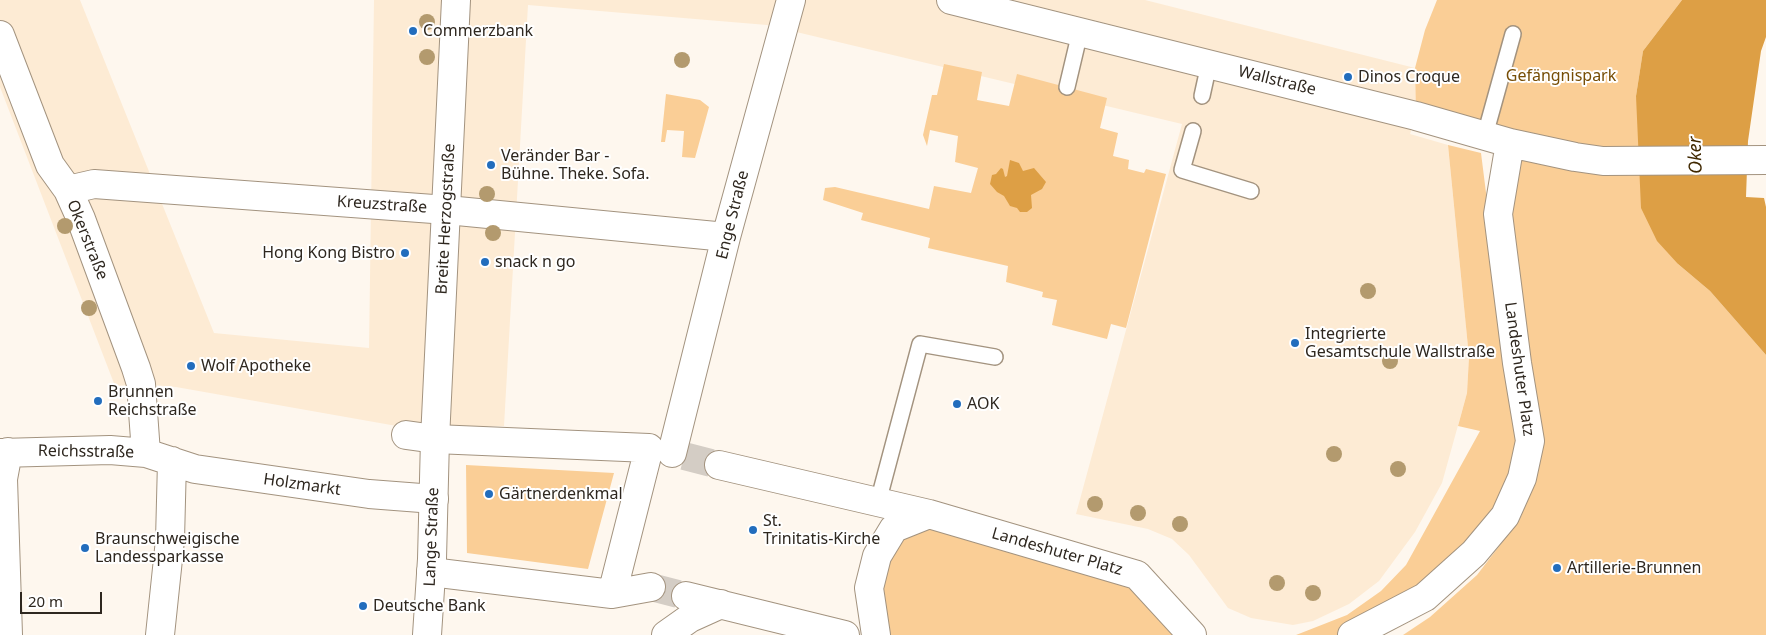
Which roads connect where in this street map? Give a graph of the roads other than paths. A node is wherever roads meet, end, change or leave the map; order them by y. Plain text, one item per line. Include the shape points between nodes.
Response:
1 (456, 0) edge
2 (791, 0) edge
3 (950, 0) edge
4 (1080, 32) junction
5 (0, 34) edge
6 (1513, 34) dead end
7 (1209, 64) junction
8 (1067, 87) dead end
9 (1202, 96) dead end
10 (1192, 131) dead end
11 (1497, 139) junction
12 (1766, 160) edge
13 (68, 190) junction
14 (1251, 191) dead end
15 (447, 210) junction
16 (726, 237) junction
17 (995, 357) dead end
18 (406, 435) dead end
19 (435, 439) junction
20 (671, 447) junction
21 (3, 448) edge
22 (146, 453) junction
23 (172, 461) junction
24 (719, 465) tunnel mouth
25 (434, 499) junction
26 (878, 502) junction
27 (929, 514) junction
28 (431, 572) junction
29 (650, 587) tunnel mouth
30 (612, 594) junction
31 (686, 596) tunnel mouth
32 (721, 604) junction
33 (8, 635) edge
34 (160, 635) edge
35 (427, 635) edge
36 (666, 635) edge
37 (845, 635) edge
38 (876, 635) edge
39 (1192, 635) edge
40 (1352, 635) edge

1 - 15 street, Breite Herzogstraße
2 - 16 street, Enge Straße
3 - 4 street, Wallstraße
4 - 7 street, Wallstraße
4 - 8 lane
5 - 13 street, Okerstraße via 50,165
6 - 11 lane
7 - 9 lane
7 - 11 street, Wallstraße
10 - 14 lane via 1182,170
11 - 12 street, Wallstraße via 1603,161
11 - 40 street, Landeshuter Platz via 1498,214 1530,441 1522,478 1505,516 1474,553 1426,597
13 - 15 street, Kreuzstraße via 94,184
13 - 22 street, Okerstraße via 139,376
15 - 16 street, Kreuzstraße
15 - 19 street, Breite Herzogstraße
16 - 20 street, Enge Straße
17 - 26 lane via 920,344
18 - 19 street
19 - 20 street
19 - 25 street, Lange Straße
20 - 30 street, Enge Straße
21 - 22 street, Reichsstraße
21 - 33 street
22 - 23 street, Reichsstraße
23 - 25 street, Holzmarkt via 204,471 369,494
23 - 34 street via 170,540
24 - 26 street, Landeshuter Platz
25 - 28 street, Lange Straße
26 - 27 street, Landeshuter Platz
27 - 38 street via 894,528 877,556 869,588
27 - 39 street, Landeshuter Platz via 1137,576
28 - 30 street
28 - 35 street, Lange Straße
29 - 30 street
31 - 32 street
32 - 36 street via 690,618
32 - 37 street

